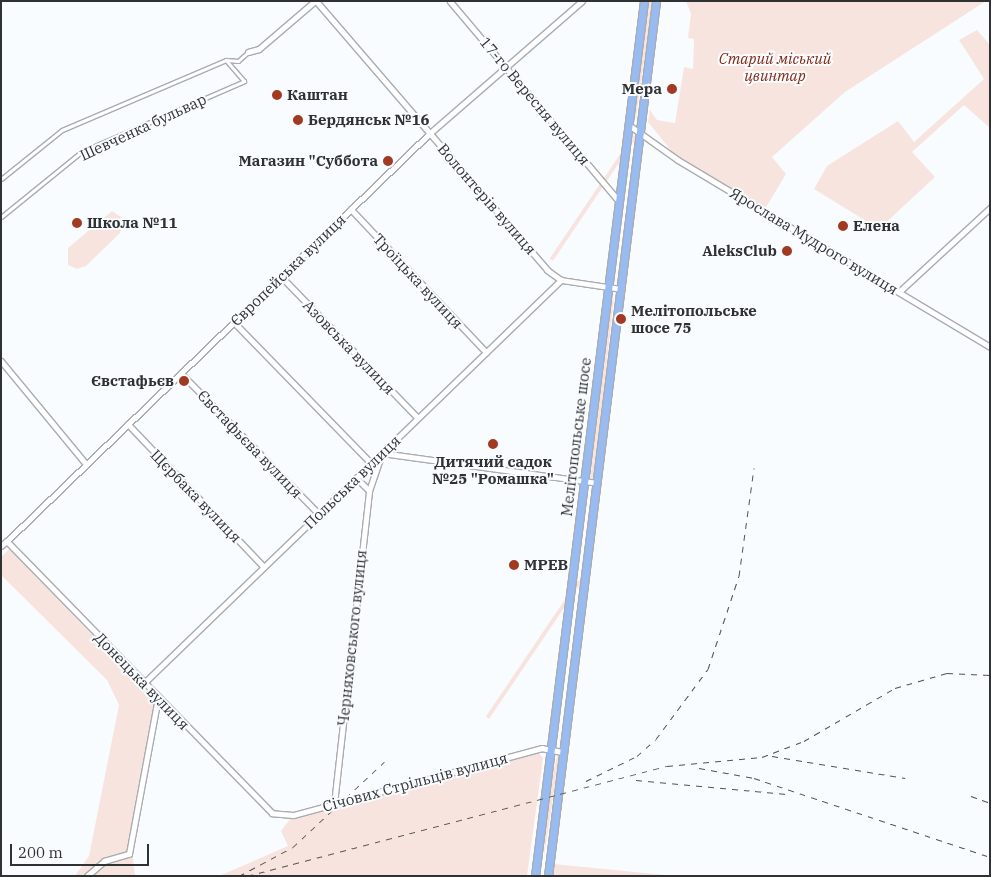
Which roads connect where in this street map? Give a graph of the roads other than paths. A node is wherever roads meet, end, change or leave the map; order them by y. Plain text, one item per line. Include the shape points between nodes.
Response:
1 (316, 1) edge
2 (450, 1) edge
3 (582, 1) edge
4 (644, 1) edge
5 (656, 1) edge
6 (248, 52) joint
7 (226, 60) junction
8 (506, 67) junction
9 (628, 125) junction
10 (430, 133) junction
11 (639, 133) junction
12 (1, 178) edge
13 (619, 201) junction
14 (990, 208) edge
15 (350, 209) junction
16 (1, 217) edge
17 (281, 276) junction
18 (561, 280) junction
19 (608, 288) junction
20 (621, 290) junction
21 (899, 292) junction
22 (234, 322) junction
23 (990, 347) edge
24 (486, 352) junction
25 (1, 361) edge
26 (181, 373) junction
27 (418, 418) junction
28 (128, 424) junction
29 (382, 453) junction
30 (86, 464) junction
31 (371, 464) junction
32 (356, 478) junction
33 (584, 481) junction
34 (597, 483) junction
35 (369, 491) junction
36 (319, 514) junction
37 (7, 541) junction
38 (1, 546) edge
39 (264, 567) junction
40 (144, 683) junction
41 (158, 698) junction
42 (550, 750) junction
43 (562, 752) junction
44 (334, 804) junction
45 (280, 816) joint
46 (87, 876) edge
47 (535, 876) edge
48 (548, 876) edge

1 - 6 street, Шевченка бульвар via 259,49
1 - 10 street, Волонтерів вулиця
2 - 8 street, 17-го Вересня вулиця
3 - 8 street, Європейська вулиця
4 - 9 main road, Мелітопольське шосе
5 - 11 main road, Мелітопольське шосе
6 - 7 street, Шевченка бульвар via 238,61
7 - 12 street, Шевченка бульвар via 62,130
7 - 16 street, Шевченка бульвар via 244,81 81,152
8 - 10 street, Європейська вулиця
8 - 13 street, 17-го Вересня вулиця
9 - 11 street, Ярослава Мудрого вулиця
9 - 13 main road, Мелітопольське шосе
10 - 15 street, Європейська вулиця
10 - 18 street, Волонтерів вулиця via 547,270
11 - 20 main road, Мелітопольське шосе
11 - 21 street, Ярослава Мудрого вулиця
13 - 19 main road, Мелітопольське шосе
14 - 21 street
15 - 17 street, Європейська вулиця
15 - 24 street, Троїцька вулиця
17 - 22 street, Європейська вулиця
17 - 27 street, Азовська вулиця
18 - 19 street
18 - 24 street, Польська вулиця
19 - 20 street
19 - 33 main road, Мелітопольське шосе
20 - 34 main road, Мелітопольське шосе
21 - 23 street, Ярослава Мудрого вулиця
22 - 26 street, Європейська вулиця
22 - 31 street
24 - 27 street, Польська вулиця
25 - 30 street
26 - 28 street, Європейська вулиця
26 - 36 street, Євстафьєва вулиця
27 - 29 street, Польська вулиця
28 - 30 street, Європейська вулиця
28 - 39 street, Щєрбака вулиця
29 - 31 street, Польська вулиця
29 - 33 street
29 - 35 street, Черняховського вулиця
30 - 37 street, Європейська вулиця
31 - 32 street, Польська вулиця
32 - 35 street
32 - 36 street, Польська вулиця
33 - 34 street
33 - 42 main road, Мелітопольське шосе
34 - 43 main road, Мелітопольське шосе
35 - 44 street, Черняховського вулиця
36 - 39 street, Польська вулиця
37 - 38 street, Європейська вулиця
37 - 40 street, Донецька вулиця
39 - 40 street, Польська вулиця
40 - 41 street, Донецька вулиця
41 - 45 street, Донецька вулиця via 238,782
41 - 46 street via 129,854 104,861
42 - 43 street
42 - 44 street, Січових Стрільців вулиця
42 - 47 main road, Мелітопольське шосе
43 - 48 main road, Мелітопольське шосе
44 - 45 street, Січових Стрільців вулиця

